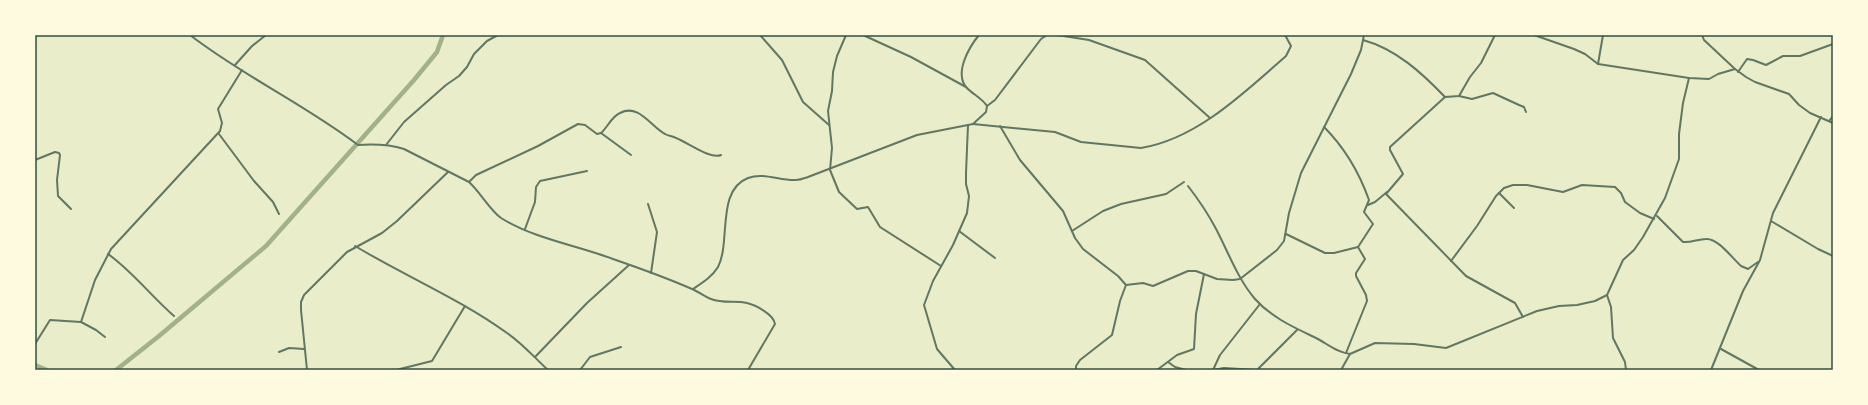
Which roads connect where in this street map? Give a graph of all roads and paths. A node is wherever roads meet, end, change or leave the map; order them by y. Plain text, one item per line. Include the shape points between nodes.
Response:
1 (190, 35) edge
2 (266, 35) edge
3 (498, 35) edge
4 (760, 35) edge
5 (846, 35) edge
6 (863, 35) edge
7 (979, 35) edge
8 (1047, 35) edge
9 (1057, 35) edge
10 (1285, 35) edge
11 (1364, 35) edge
12 (1495, 35) edge
13 (1534, 35) edge
14 (1603, 35) edge
15 (1702, 35) edge
16 (1363, 40) junction
17 (1833, 44) edge
18 (1598, 64) junction
19 (235, 66) junction
20 (1735, 69) junction
21 (242, 70) junction
22 (1738, 72) junction
23 (1689, 78) junction
24 (966, 87) junction
25 (1459, 96) junction
26 (1445, 97) junction
27 (987, 106) junction
28 (1526, 112) dead end
29 (1833, 116) edge
30 (1821, 117) junction
31 (1210, 118) junction
32 (1829, 121) junction
33 (1833, 123) edge
34 (973, 124) junction
35 (829, 125) junction
36 (968, 125) junction
37 (1000, 126) junction
38 (1324, 127) junction
39 (601, 133) junction
40 (219, 134) junction
41 (386, 145) junction
42 (631, 155) dead end
43 (721, 155) dead end
44 (35, 160) edge
45 (830, 170) junction
46 (587, 171) dead end
47 (448, 172) junction
48 (468, 182) junction
49 (1184, 182) dead end
50 (1188, 186) dead end
51 (1387, 192) junction
52 (1499, 194) junction
53 (648, 204) dead end
54 (1368, 205) junction
55 (1514, 208) dead end
56 (71, 209) dead end
57 (279, 214) dead end
58 (1656, 216) junction
59 (1654, 219) junction
60 (1772, 221) junction
61 (525, 229) junction
62 (959, 231) junction
63 (1072, 231) junction
64 (1286, 234) junction
65 (355, 246) junction
66 (1358, 246) junction
67 (108, 254) junction
68 (1833, 256) edge
69 (995, 258) dead end
70 (1451, 261) junction
71 (1759, 262) junction
72 (629, 265) junction
73 (941, 266) junction
74 (651, 274) junction
75 (1204, 274) junction
76 (1240, 279) junction
77 (1126, 285) junction
78 (693, 289) junction
79 (1607, 295) junction
80 (1260, 304) junction
81 (465, 306) junction
82 (174, 316) dead end
83 (1523, 317) junction
84 (81, 322) junction
85 (1297, 330) junction
86 (104, 337) dead end
87 (35, 344) edge
88 (621, 347) dead end
89 (304, 349) junction
90 (1721, 349) junction
91 (279, 352) dead end
92 (1346, 353) junction
93 (1350, 354) junction
94 (535, 357) junction
95 (1168, 362) junction
96 (307, 370) edge
97 (396, 370) edge
98 (548, 370) edge
99 (580, 370) edge
100 (748, 370) edge
101 (955, 370) edge
102 (1076, 370) edge
103 (1157, 370) edge
104 (1186, 370) edge
105 (1213, 370) edge
106 (1256, 370) edge
107 (1340, 370) edge
108 (1626, 370) edge
109 (1712, 370) edge
110 (1759, 370) edge

1 - 19 street
2 - 19 street via 252,46
3 - 41 street via 487,41 474,54 459,76 404,122
4 - 35 street via 782,60 804,102
5 - 35 street via 833,72 828,111
6 - 24 street
7 - 24 street via 965,56 963,76
8 - 27 street via 1040,39 995,100
9 - 31 street via 1089,40 1145,60
10 - 31 street via 1291,46 1286,56
11 - 16 street
12 - 25 street via 1481,63
13 - 18 street via 1574,49
14 - 18 street
15 - 20 street via 1704,40
16 - 26 street via 1377,44 1405,60
16 - 38 street via 1351,74
17 - 22 street via 1800,56 1784,56 1766,65 1747,59
18 - 23 street
19 - 21 street
20 - 22 street
20 - 23 street via 1709,79
21 - 40 street via 218,109 222,125
21 - 41 street via 313,112 358,145
22 - 30 street via 1755,82 1789,94 1810,113
23 - 58 street via 1679,134 1679,159
24 - 27 street
25 - 26 street
25 - 28 street via 1472,99 1493,93 1524,107
26 - 51 street via 1390,149 1403,174
27 - 34 street via 986,112
29 - 32 street
30 - 32 street
30 - 60 street via 1773,213
31 - 37 street via 1179,135 1141,148 1080,142 1055,132
32 - 33 street
34 - 36 street
34 - 37 street
35 - 45 street via 832,148
36 - 45 street via 917,135
36 - 62 street via 966,173 969,206
37 - 63 street via 1020,160 1063,211
38 - 54 street via 1353,163 1369,200
38 - 64 street via 1301,173 1289,213
39 - 42 street
39 - 43 street via 620,113 638,113 665,134 715,156
39 - 48 street via 597,134 582,123 578,124 476,175
40 - 57 street via 273,202
40 - 67 street via 192,160
41 - 47 street via 404,150
44 - 56 street via 55,152 59,153 56,180 58,196
45 - 73 street via 839,192 847,202 858,210 867,206 880,227
45 - 78 street via 796,180 753,176 745,179 728,199 725,242 719,264 710,278
46 - 61 street via 540,181 536,187 535,202
47 - 48 street
47 - 65 street via 382,233
48 - 61 street via 500,217
49 - 63 street via 1166,194 1121,204 1103,211
50 - 76 street via 1215,227
51 - 54 street
51 - 70 street via 1389,199
52 - 55 street
52 - 59 street via 1504,188 1513,186 1527,185 1563,192 1582,185 1609,186 1619,190 1630,206
52 - 70 street
53 - 74 street via 657,232
54 - 66 street via 1364,212 1372,224
58 - 59 street
58 - 71 street via 1683,242 1706,238 1718,244 1745,268
59 - 79 street via 1634,250 1623,260
60 - 68 street
60 - 71 street
61 - 72 street via 550,240
62 - 69 street
62 - 73 street
63 - 77 street via 1083,249
64 - 66 street via 1325,253
64 - 76 street via 1277,250
65 - 81 street via 391,268
65 - 89 street via 301,299
66 - 92 street via 1365,259 1356,276 1367,301
67 - 82 street via 120,262
67 - 84 street via 95,280
70 - 83 street via 1466,276 1515,303
71 - 90 street via 1743,291
72 - 74 street
72 - 94 street via 587,303
73 - 101 street via 924,305 938,348
74 - 78 street
75 - 76 street via 1217,279
75 - 77 street via 1188,271 1153,286
75 - 95 street via 1196,314 1194,349 1177,355
76 - 80 street
77 - 102 street via 1112,335 1080,360
78 - 100 street via 720,302 749,303 775,322 774,328
79 - 83 street via 1589,302 1550,308
79 - 108 street via 1611,307 1613,338 1625,362
80 - 85 street
80 - 105 street via 1220,355
81 - 94 street via 510,334
81 - 97 street via 432,361
83 - 93 street via 1446,348 1375,343
84 - 86 street
84 - 87 street via 50,320
85 - 92 street via 1315,337 1334,350
85 - 106 street
88 - 99 street via 590,357
89 - 91 street via 289,348
89 - 96 street
90 - 109 street
90 - 110 street
92 - 93 street
93 - 107 street
94 - 98 street
95 - 103 street
95 - 104 street
105 - 106 street

